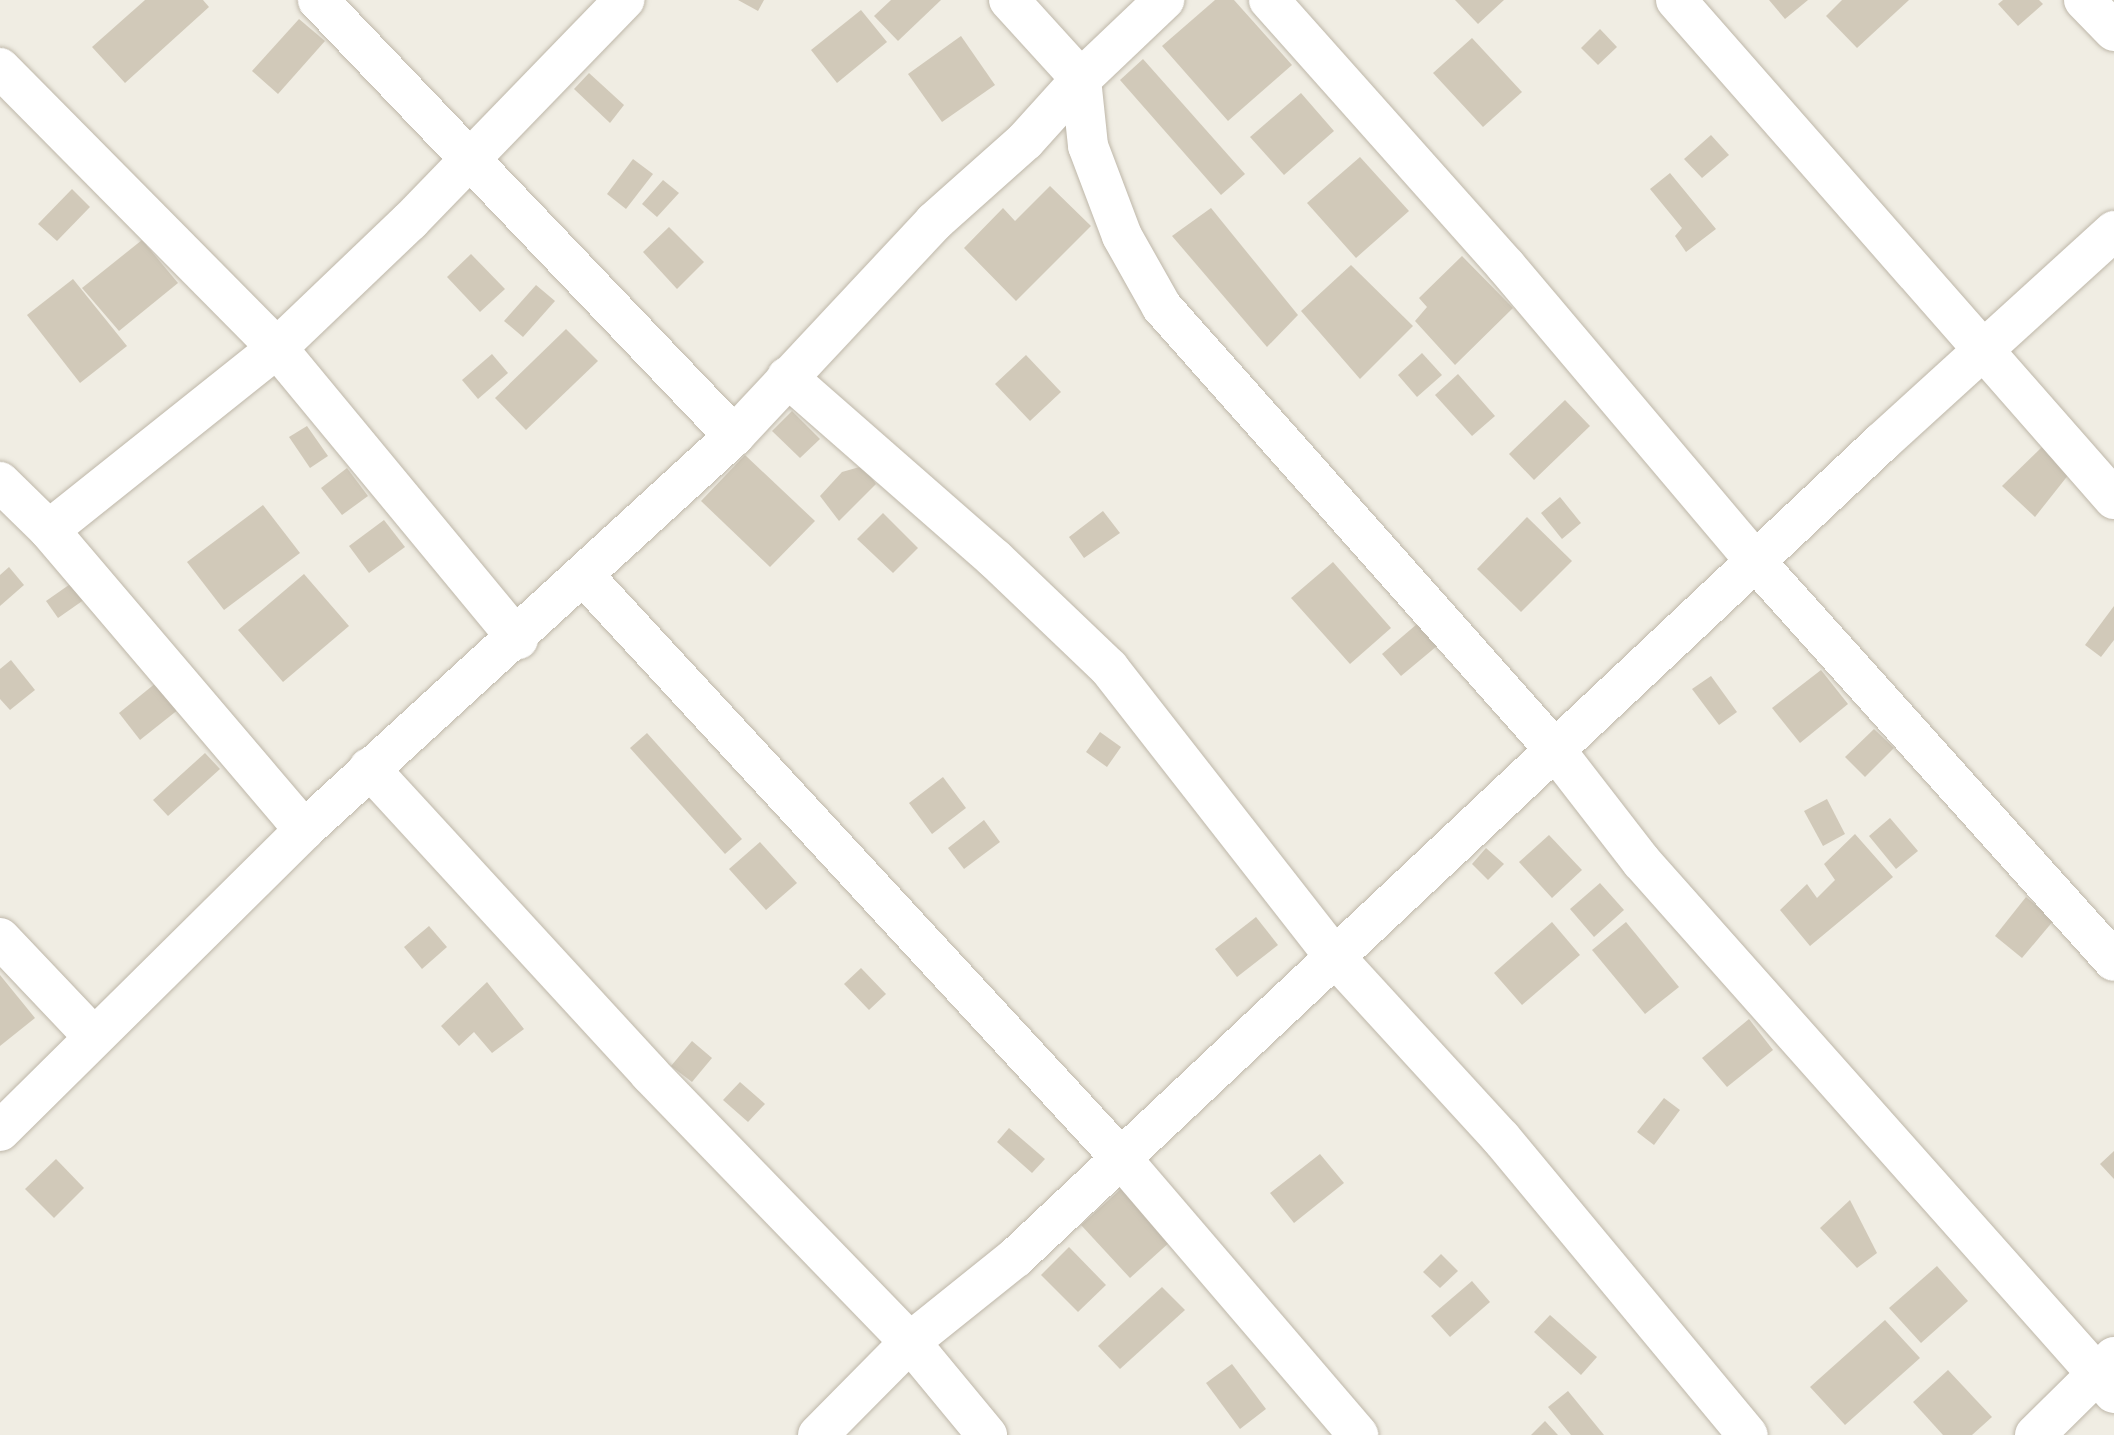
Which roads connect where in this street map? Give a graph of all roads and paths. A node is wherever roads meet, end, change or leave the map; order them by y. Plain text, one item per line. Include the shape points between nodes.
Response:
1 (318, 0) edge
2 (624, 0) edge
3 (1009, 0) edge
4 (1164, 0) edge
5 (1269, 0) edge
6 (1676, 0) edge
7 (2084, 0) edge
8 (2114, 31) edge
9 (0, 68) edge
10 (1081, 79) junction
11 (465, 160) junction
12 (2114, 231) edge
13 (1984, 347) junction
14 (277, 348) junction
15 (787, 377) junction
16 (734, 436) junction
17 (2, 486) edge
18 (2114, 499) edge
19 (49, 530) junction
20 (1755, 561) junction
21 (583, 575) junction
22 (518, 639) junction
23 (1556, 751) junction
24 (369, 768) junction
25 (304, 830) junction
26 (0, 938) edge
27 (1334, 956) junction
28 (2114, 961) edge
29 (92, 1035) junction
30 (0, 1131) edge
31 (1120, 1157) junction
32 (910, 1342) junction
33 (2108, 1375) edge
34 (818, 1435) edge
35 (987, 1435) edge
36 (1358, 1435) edge
37 (1748, 1435) edge
38 (2035, 1435) edge

1 - 11 street
2 - 11 street
3 - 10 street
4 - 10 street
5 - 20 street via 1506,266
6 - 13 street
7 - 8 street
9 - 14 street
10 - 15 street via 1025,141 934,222
10 - 23 street via 1088,146 1122,236 1162,307
11 - 14 street
11 - 16 street
12 - 13 street
13 - 18 street
13 - 20 street
14 - 19 street
14 - 22 street
15 - 16 street
15 - 27 street via 995,559 1109,668
16 - 21 street
17 - 19 street
19 - 25 street
20 - 23 street
20 - 28 street
21 - 22 street
21 - 31 street
22 - 24 street
23 - 27 street
23 - 33 street via 1641,861
24 - 25 street
24 - 32 street via 650,1074
25 - 29 street
26 - 29 street
27 - 31 street
27 - 37 street via 1501,1138
29 - 30 street
31 - 32 street via 1016,1257
31 - 36 street
32 - 34 street
32 - 35 street
33 - 38 street

